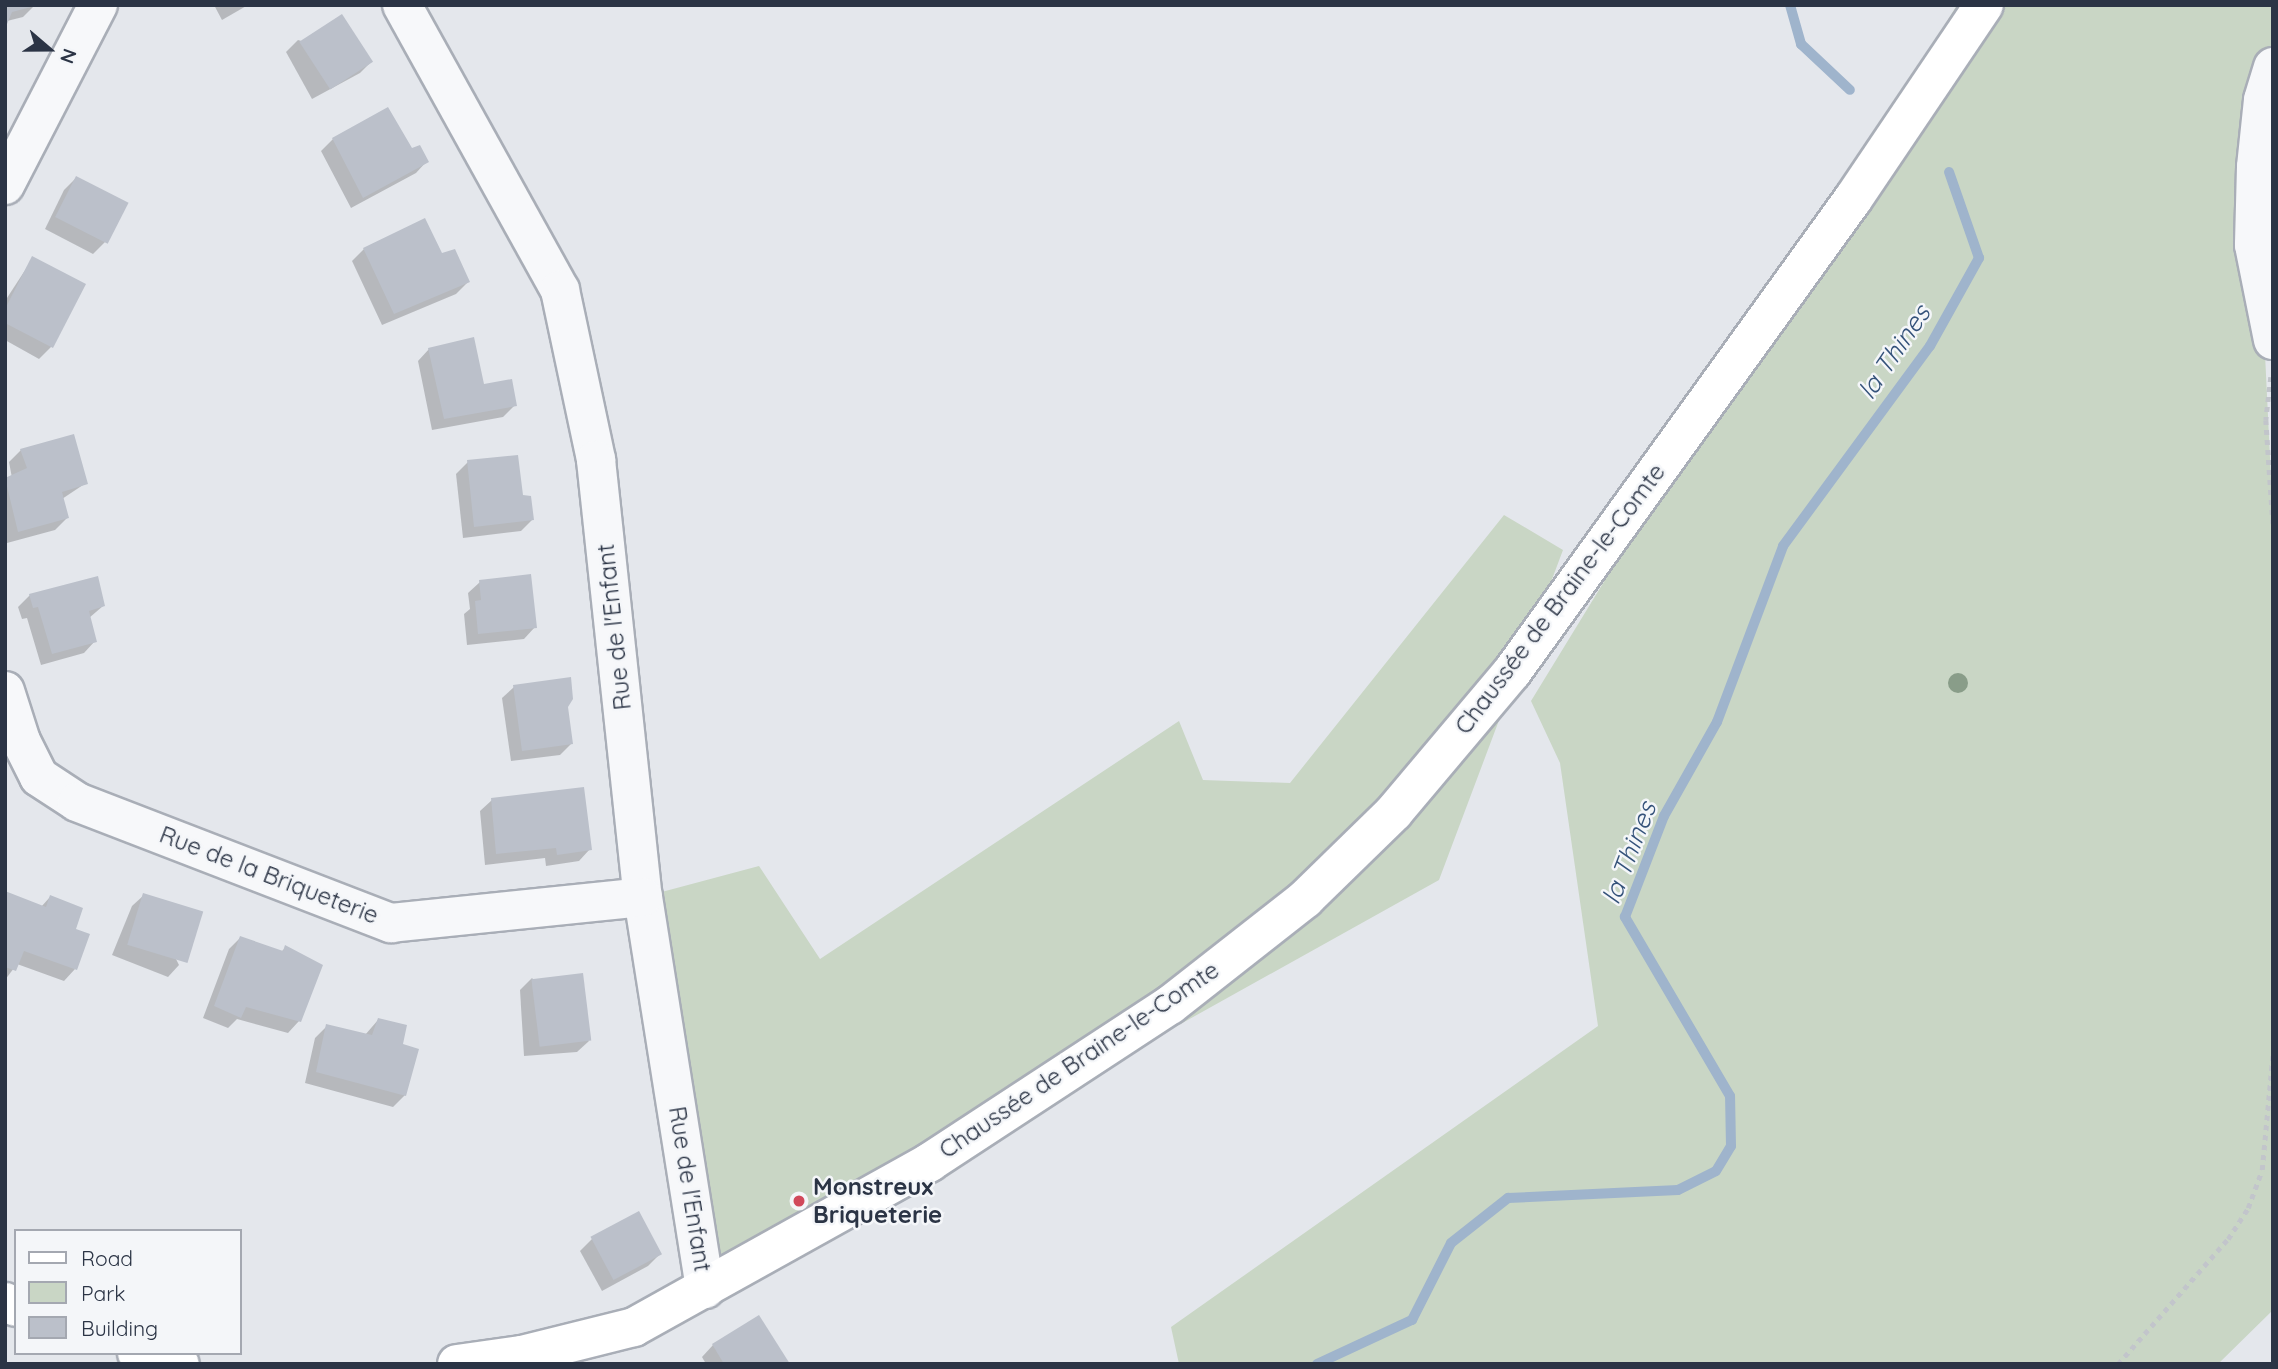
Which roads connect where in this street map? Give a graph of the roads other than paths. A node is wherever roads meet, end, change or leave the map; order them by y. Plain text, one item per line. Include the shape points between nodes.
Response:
1 (98, 5) edge
2 (402, 5) edge
3 (1984, 5) edge
4 (2273, 66) edge
5 (5, 185) edge
6 (2272, 357) edge
7 (5, 691) edge
8 (643, 897) junction
9 (705, 1289) junction
10 (634, 1327) junction
11 (145, 1355) edge
12 (180, 1364) edge
13 (457, 1364) edge
14 (575, 1364) edge

1 - 5 street
2 - 8 street, Rue de l'Enfant via 560,290 596,460
3 - 9 main road, Chaussée de Braine-le-Comte via 1853,199 1512,672 1394,812 1305,899 1170,1005 930,1161
4 - 6 street via 2263,100 2254,245
7 - 8 street, Rue de la Briqueterie via 21,741 40,777 77,802 391,923
8 - 9 street, Rue de l'Enfant
9 - 10 main road, Chaussée de Braine-le-Comte
10 - 13 main road, Chaussée de Braine-le-Comte via 522,1355
10 - 14 main road, Chaussée de Braine-le-Comte
11 - 12 main road

